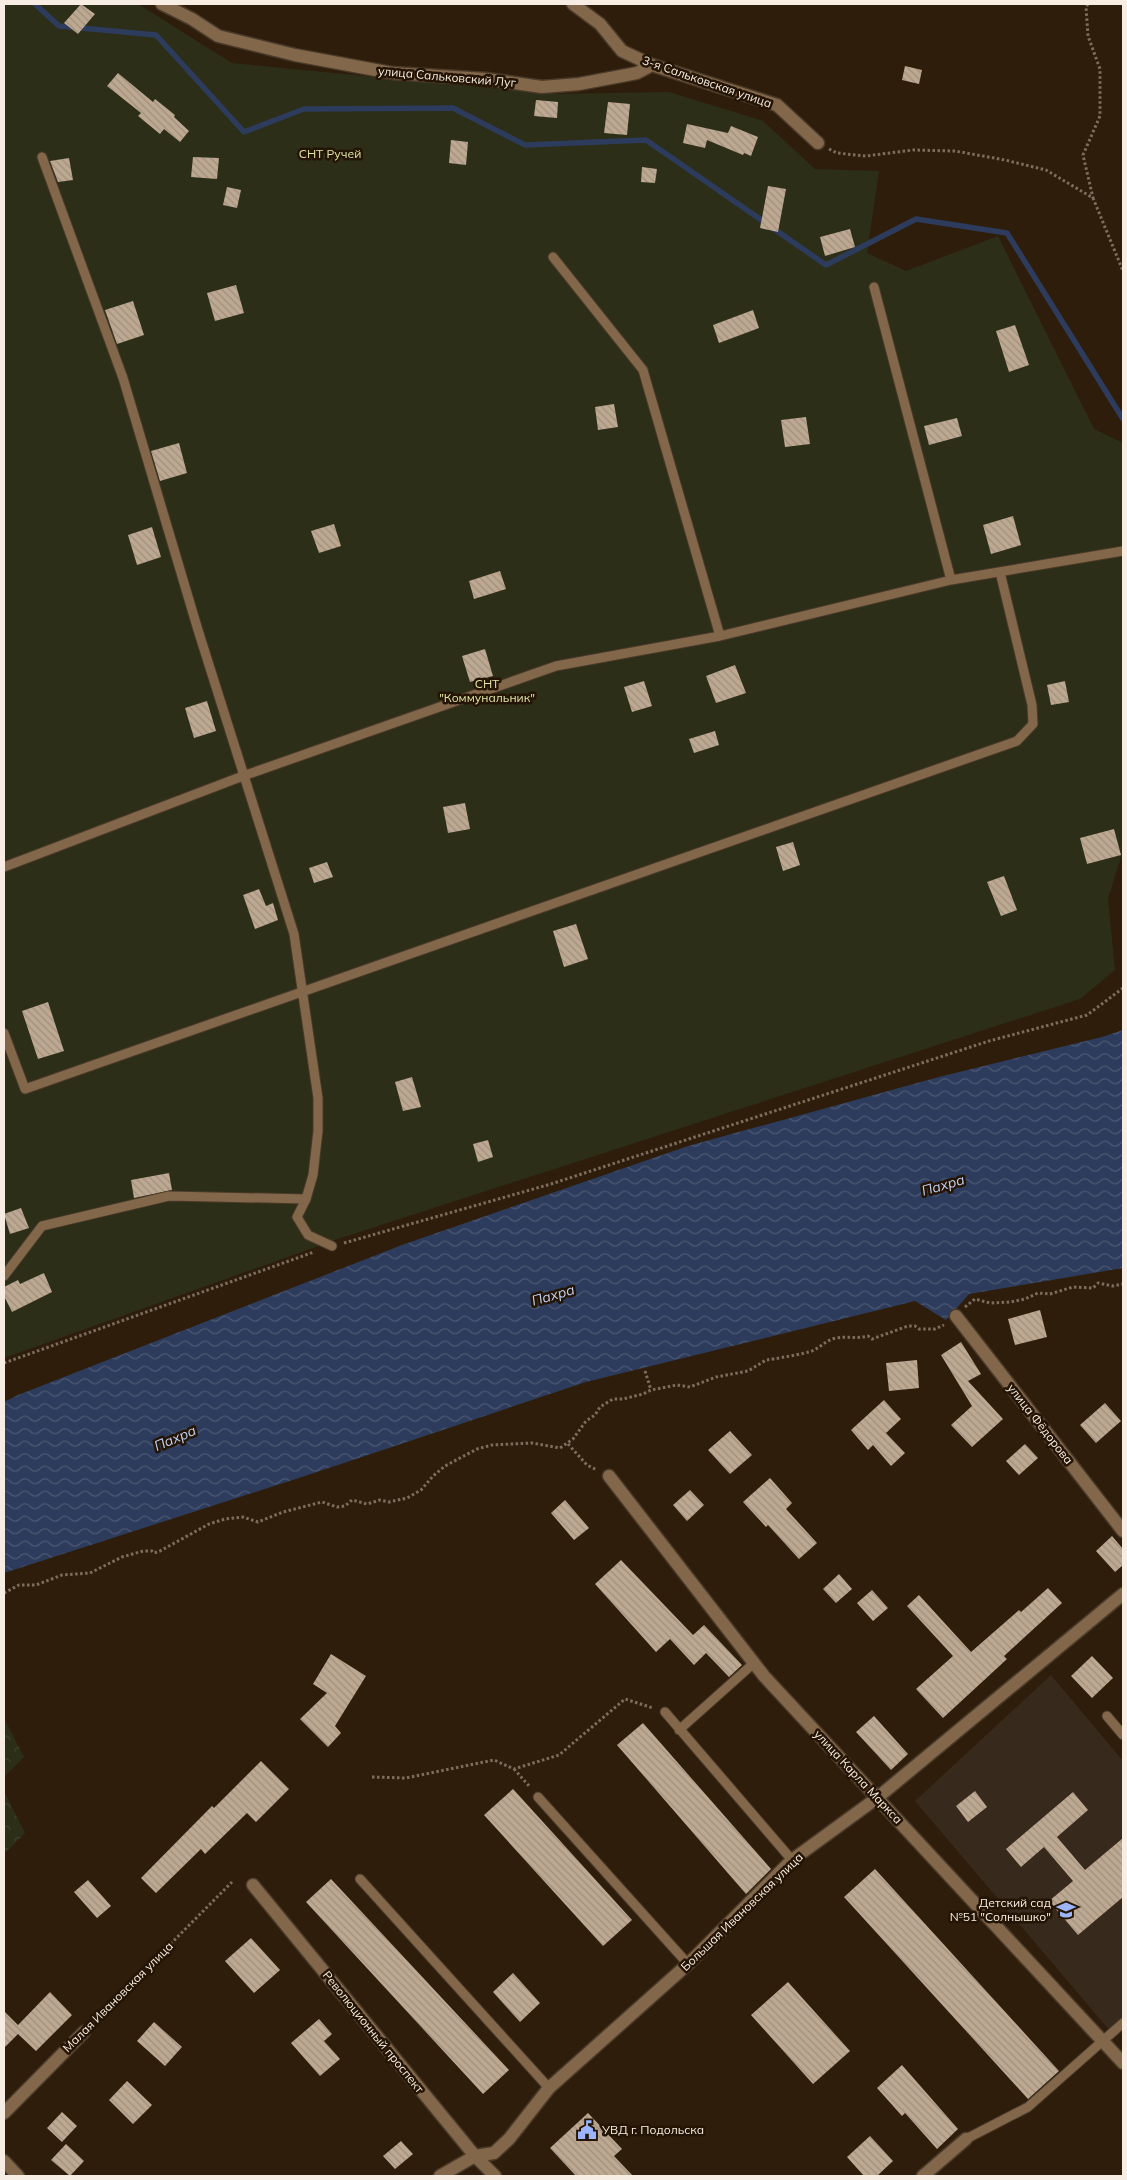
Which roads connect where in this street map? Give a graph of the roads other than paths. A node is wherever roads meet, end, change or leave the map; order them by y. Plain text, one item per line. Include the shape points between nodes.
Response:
1 (162, 4) edge
2 (573, 4) edge
3 (652, 65) junction
4 (818, 143) road end
5 (42, 157) dead end
6 (553, 258) dead end
7 (874, 287) dead end
8 (1123, 551) edge
9 (1000, 572) junction
10 (950, 580) junction
11 (720, 636) junction
12 (243, 776) junction
13 (4, 867) edge
14 (303, 993) junction
15 (4, 1033) edge
16 (306, 1199) junction
17 (332, 1246) road end
18 (4, 1276) edge
19 (956, 1316) road end
20 (609, 1476) road end
21 (1123, 1530) edge
22 (1123, 1594) edge
23 (754, 1663) junction
24 (665, 1712) road end
25 (1107, 1716) dead end
26 (679, 1730) junction
27 (1123, 1735) edge
28 (538, 1797) road end
29 (877, 1798) junction
30 (792, 1860) junction
31 (360, 1879) dead end
32 (253, 1885) dead end
33 (688, 1964) junction
34 (1123, 2023) edge
35 (84, 2032) road end
36 (1104, 2040) junction
37 (1123, 2063) edge
38 (548, 2088) junction
39 (4, 2113) edge
40 (966, 2139) joint
41 (475, 2156) junction
42 (4, 2161) edge
43 (18, 2176) edge
44 (440, 2176) edge
45 (495, 2176) edge
46 (923, 2176) edge

1 - 3 street, улица Сальковский Луг via 218,36 295,55 392,73 486,79 542,87 637,73
2 - 3 street, 3-я Сальковская улица via 600,24 622,51
3 - 4 street, 3-я Сальковская улица via 777,105
5 - 12 lane via 123,378
6 - 11 lane via 643,370
7 - 10 lane
8 - 9 lane
9 - 10 lane
9 - 14 lane via 1032,705 1033,724 1017,741
10 - 11 lane
11 - 12 lane via 556,666
12 - 13 lane
12 - 14 lane via 294,934
14 - 15 lane via 25,1089
14 - 16 lane via 318,1098 313,1175
16 - 17 lane via 297,1217 308,1235
16 - 18 lane via 169,1196 42,1226
19 - 21 street, улица Фёдорова
20 - 23 street, улица Карла Маркса
22 - 29 street, Большая Ивановская улица
23 - 26 lane
23 - 29 street, улица Карла Маркса
24 - 26 lane
25 - 27 lane
26 - 30 lane
28 - 33 lane
29 - 30 street, Большая Ивановская улица
29 - 36 street, улица Карла Маркса
30 - 33 street, Большая Ивановская улица
31 - 38 lane
32 - 41 street, Революционный проспект
33 - 38 street, Большая Ивановская улица
34 - 36 lane
35 - 39 street, Малая Ивановская улица
36 - 37 street, улица Карла Маркса
36 - 40 lane via 1028,2107
38 - 41 street, Большая Ивановская улица via 509,2139 494,2153
40 - 46 street
41 - 44 street, Большая Ивановская улица
41 - 45 street, Революционный проспект
42 - 43 street

